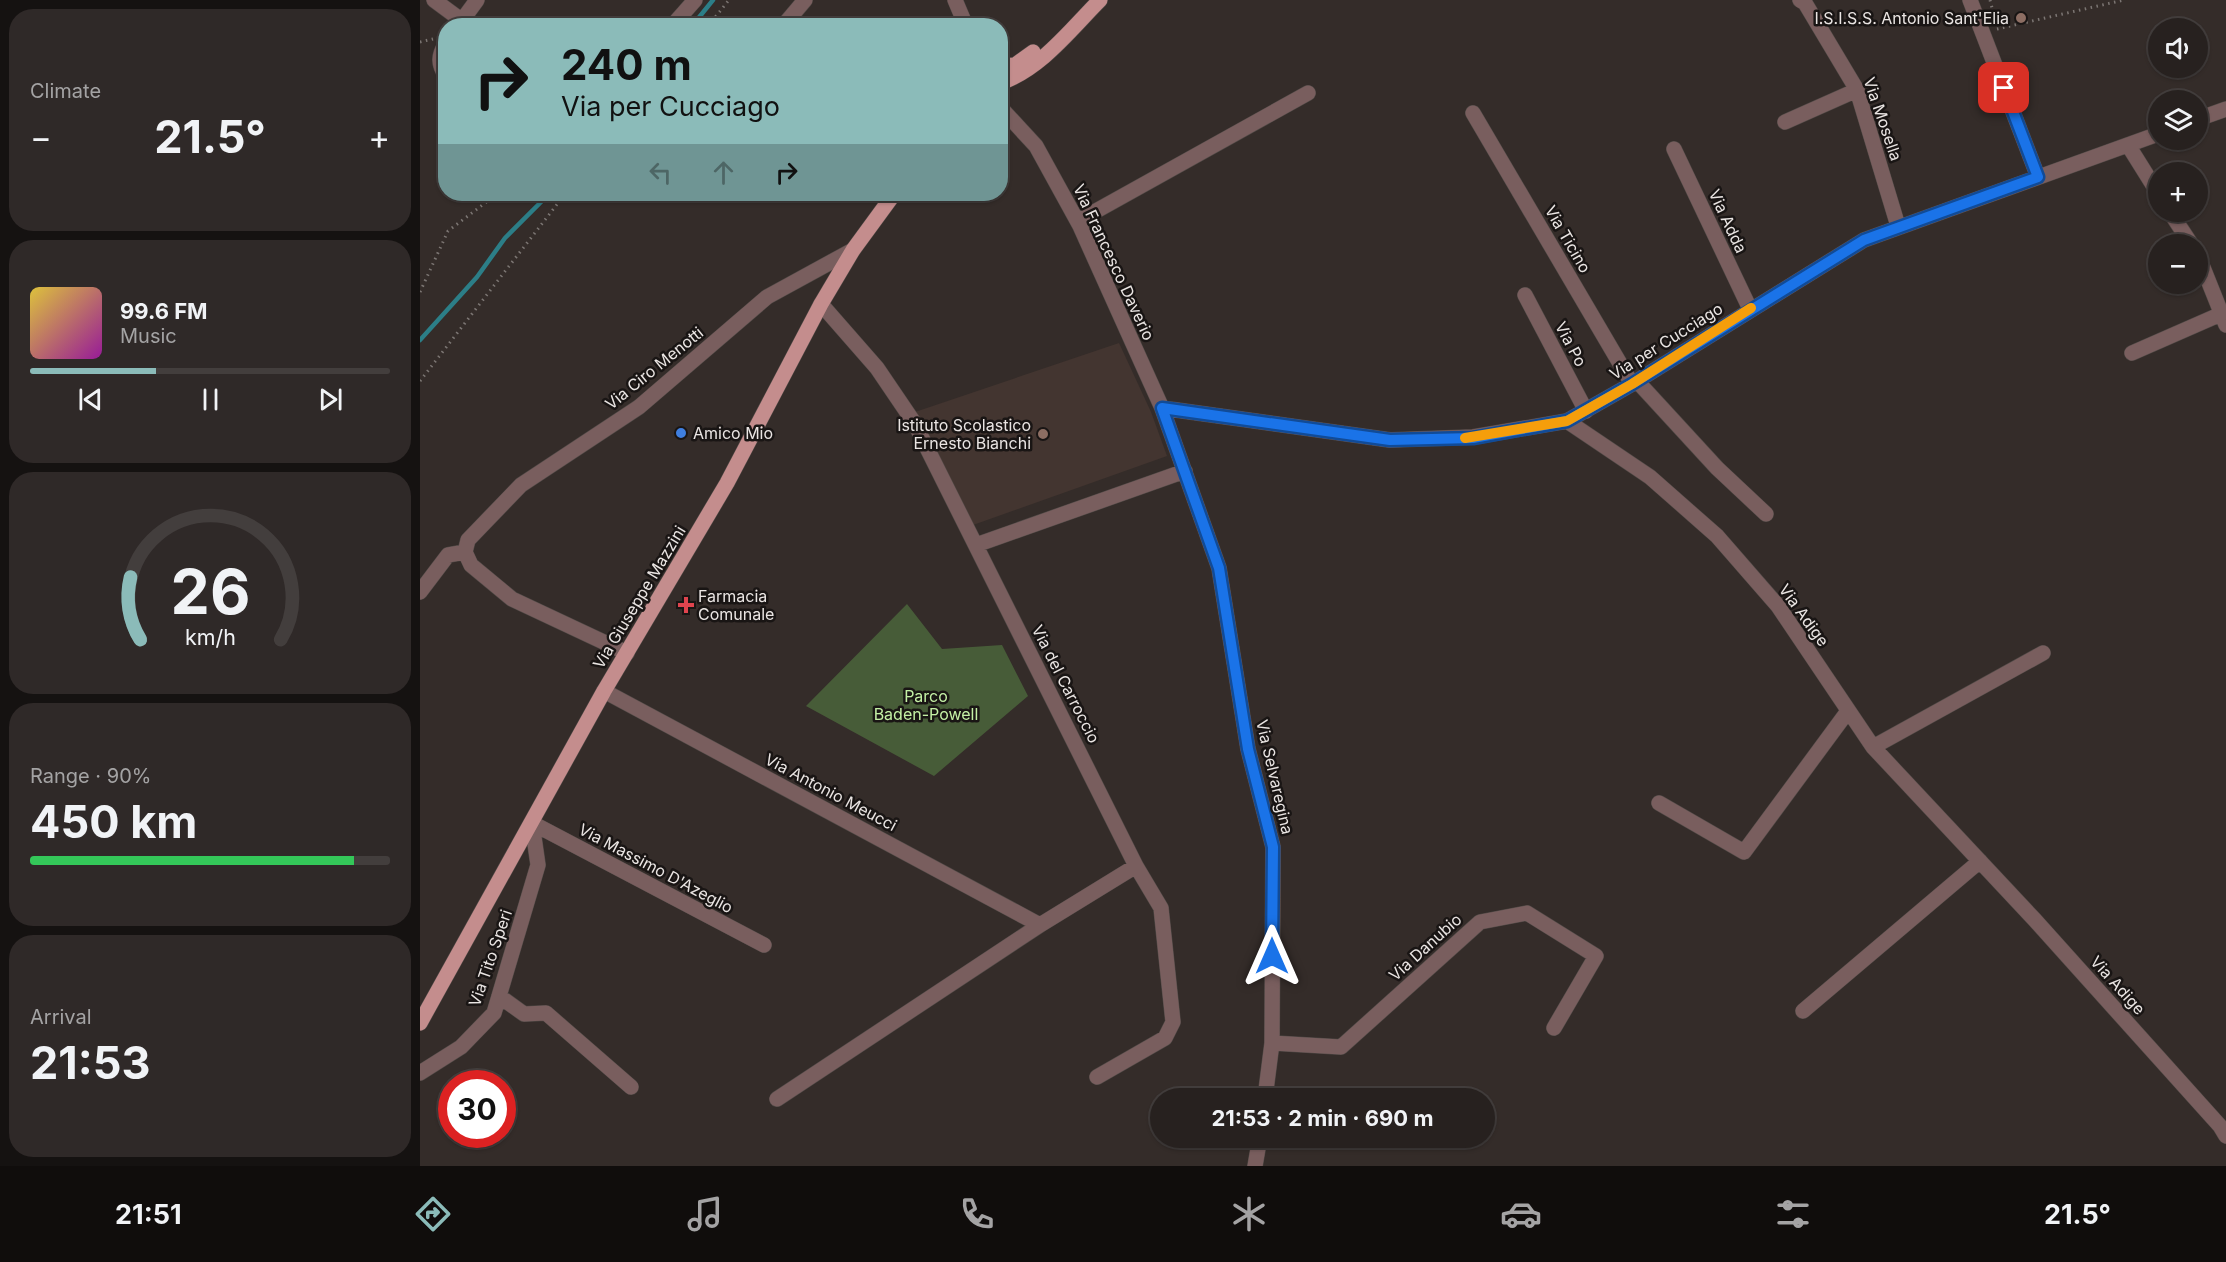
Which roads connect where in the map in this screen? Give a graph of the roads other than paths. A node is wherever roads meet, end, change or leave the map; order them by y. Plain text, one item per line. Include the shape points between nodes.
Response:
1 (434, 0) edge
2 (477, 0) edge
3 (695, 0) edge
4 (805, 0) edge
5 (955, 0) edge
6 (1100, 0) edge
7 (1800, 0) edge
8 (1970, 0) edge
9 (454, 18) edge
10 (464, 18) edge
11 (679, 18) edge
12 (790, 18) edge
13 (962, 18) edge
14 (1008, 65) edge
15 (1008, 79) edge
16 (1857, 90) junction
17 (1308, 93) dead end
18 (2226, 109) edge
19 (1008, 113) edge
20 (1473, 113) dead end
21 (2208, 115) edge
22 (1785, 122) dead end
23 (2148, 138) edge
24 (2128, 145) junction
25 (1674, 148) dead end
26 (2038, 177) junction
27 (2148, 177) edge
28 (889, 201) edge
29 (1077, 221) junction
30 (1898, 226) junction
31 (853, 250) junction
32 (2208, 281) edge
33 (1525, 295) dead end
34 (820, 304) junction
35 (1750, 309) junction
36 (2223, 320) edge
37 (2132, 353) dead end
38 (1634, 382) junction
39 (1162, 408) junction
40 (1586, 411) junction
41 (1567, 421) junction
42 (1185, 471) junction
43 (1766, 514) dead end
44 (976, 545) junction
45 (465, 552) junction
46 (420, 592) edge
47 (627, 652) junction
48 (2043, 653) dead end
49 (604, 691) junction
50 (1848, 711) junction
51 (1873, 747) junction
52 (1659, 803) dead end
53 (532, 823) junction
54 (1980, 861) junction
55 (1136, 866) junction
56 (1040, 925) junction
57 (764, 945) dead end
58 (499, 996) junction
59 (1803, 1011) dead end
60 (420, 1023) edge
61 (1554, 1028) dead end
62 (1272, 1043) junction
63 (420, 1073) edge
64 (1097, 1077) dead end
65 (631, 1088) dead end
66 (1266, 1088) edge
67 (777, 1099) dead end
68 (2226, 1136) edge
69 (1258, 1148) edge
70 (1255, 1166) edge

1 - 9 street
2 - 10 street
3 - 11 street
4 - 12 street
5 - 13 street
6 - 14 main road via 1015,65
6 - 15 main road via 1050,51
7 - 16 street, Via Mosella
8 - 26 street
16 - 22 street
16 - 30 street, Via Mosella
17 - 29 street
18 - 21 street
19 - 29 street, Via Francesco Daverio via 1036,146
20 - 38 street, Via Ticino
23 - 24 street, Via per Cucciago
24 - 26 street, Via per Cucciago
24 - 27 street
25 - 35 street, Via Adda
26 - 30 street, Via per Cucciago
28 - 31 main road, Via Giuseppe Mazzini
29 - 39 street, Via Francesco Daverio
30 - 35 street, Via per Cucciago via 1864,240
31 - 34 main road, Via Giuseppe Mazzini
31 - 45 street, Via Ciro Menotti via 767,297 639,407 521,485 468,540
32 - 36 street
33 - 40 street, Via Po
34 - 44 street, Via del Carroccio via 877,368 915,424
34 - 47 main road, Via Giuseppe Mazzini via 727,483
35 - 38 street, Via per Cucciago
36 - 37 street
38 - 40 street, Via per Cucciago
38 - 43 street, Via Ticino
39 - 41 street, Via per Cucciago via 1390,440 1473,438
39 - 42 street, Via Selvaregina
40 - 41 street, Via per Cucciago
41 - 50 street, Via Adige via 1650,477 1717,536 1778,606
42 - 44 street
42 - 62 street, Via Selvaregina via 1219,568 1248,749 1273,847
44 - 55 street, Via del Carroccio
45 - 46 street via 448,555
45 - 47 street via 471,565 512,599
47 - 49 main road, Via Giuseppe Mazzini
48 - 51 street
49 - 53 main road, Via Giuseppe Mazzini
49 - 56 street, Via Antonio Meucci
50 - 51 street, Via Adige
50 - 52 street via 1744,852
51 - 54 street, Via Adige
53 - 57 street, Via Massimo D'Azeglio
53 - 58 street, Via Tito Speri via 538,865
53 - 60 main road, Via Giuseppe Mazzini
54 - 59 street
54 - 68 street, Via Adige
55 - 56 street
55 - 64 street, Via del Carroccio via 1161,908 1173,1022 1165,1038
56 - 67 street
58 - 63 street, Via Tito Speri via 494,1013 461,1047
58 - 65 street via 524,1014 546,1013
61 - 62 street, Via Danubio via 1596,956 1527,913 1480,922 1341,1047
62 - 66 street, Via Selvaregina
69 - 70 street

